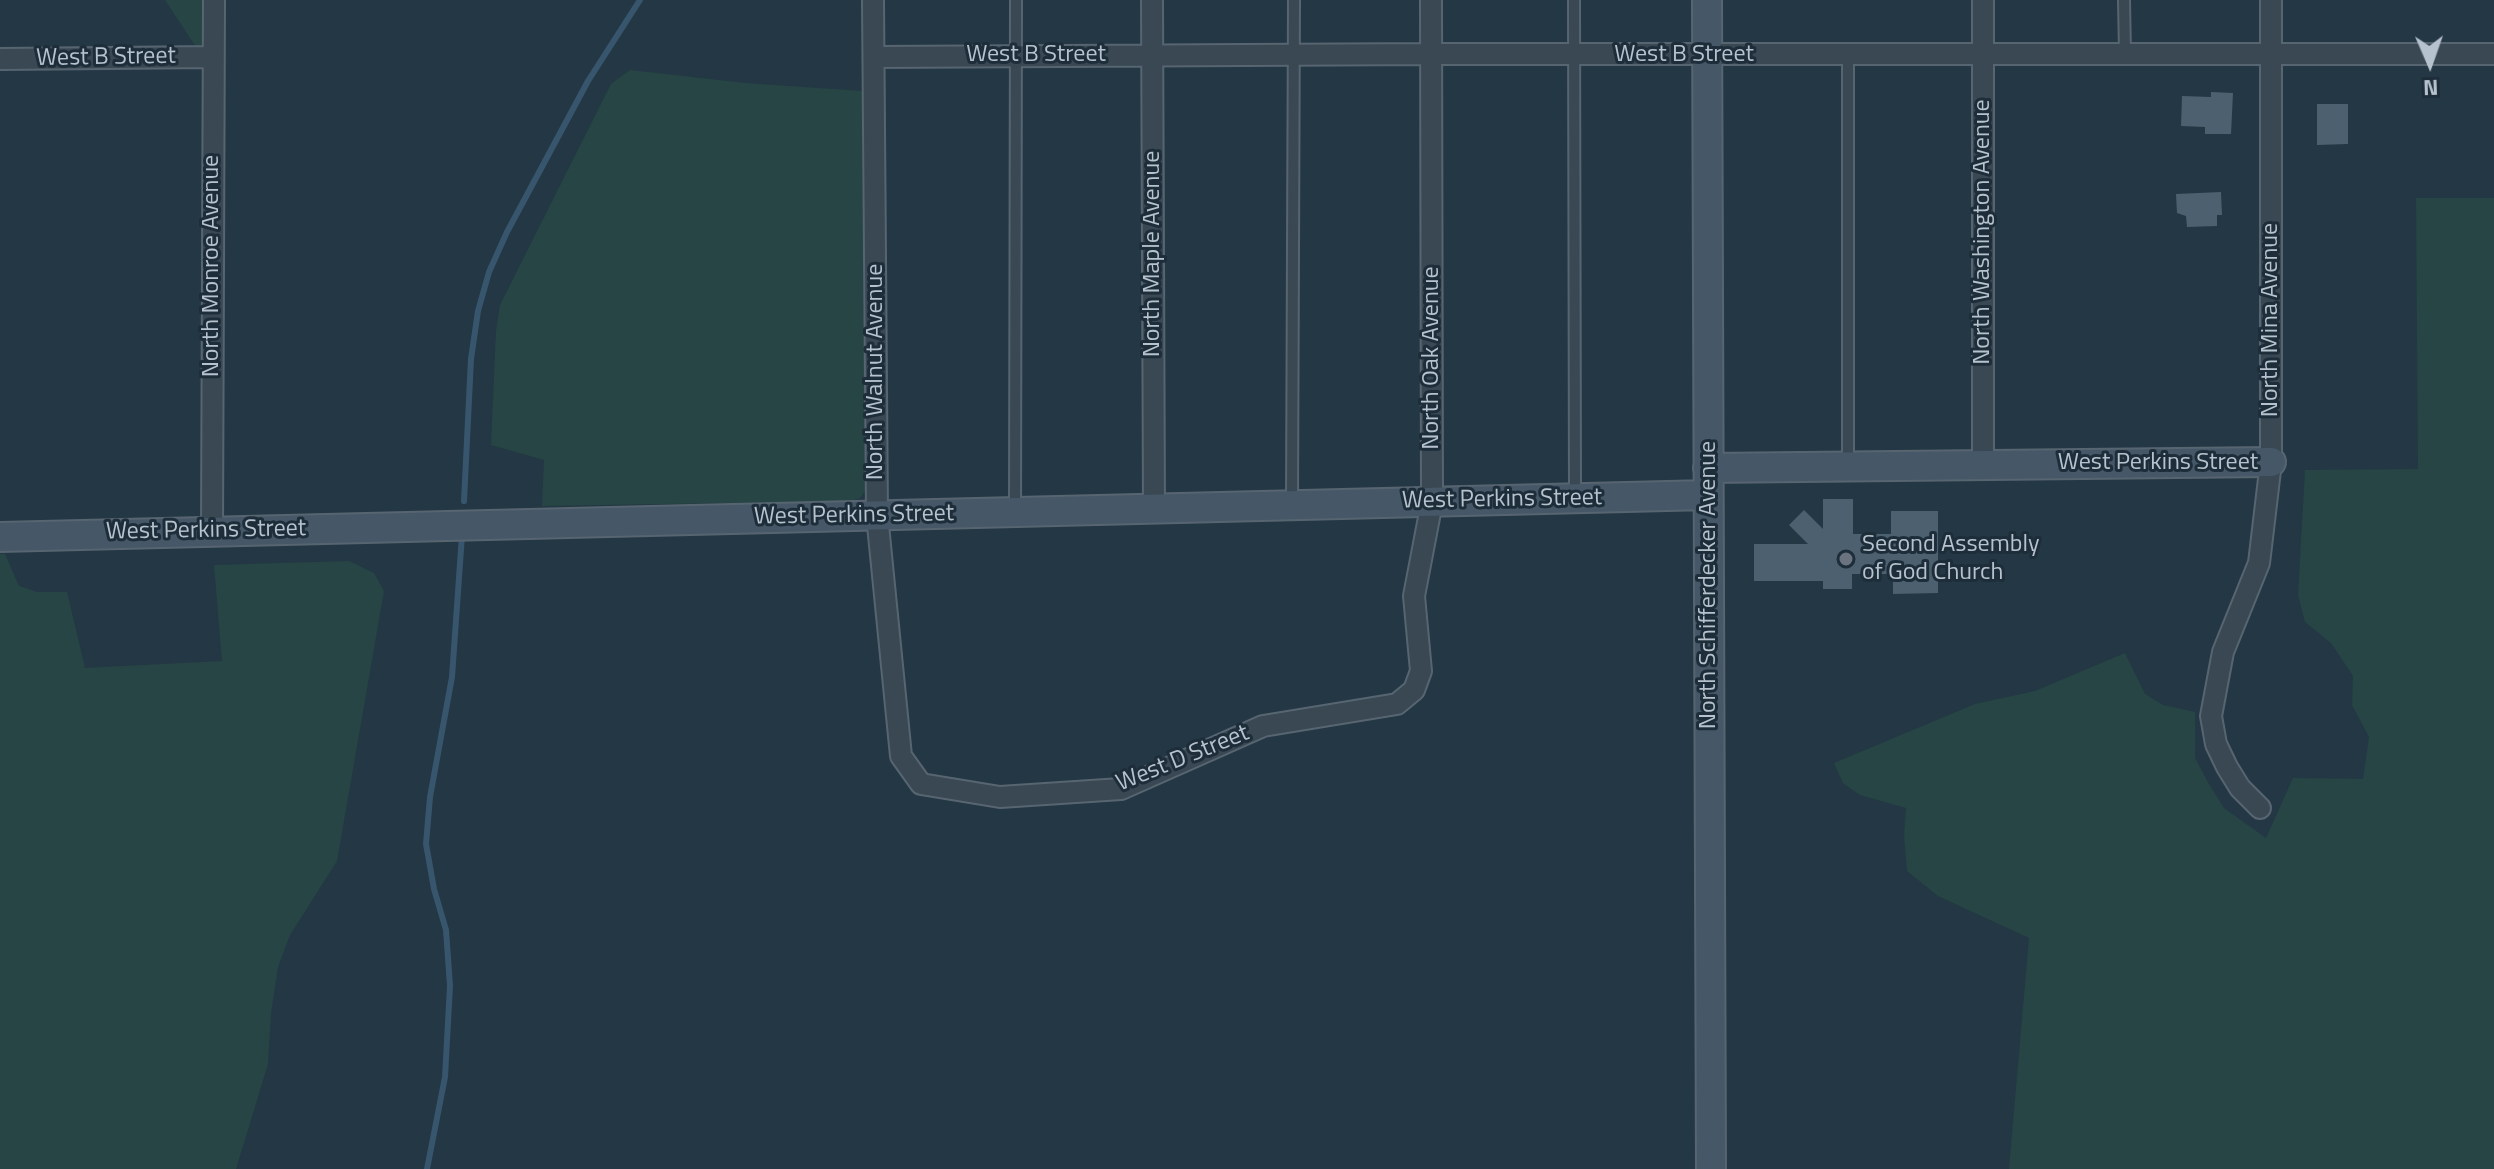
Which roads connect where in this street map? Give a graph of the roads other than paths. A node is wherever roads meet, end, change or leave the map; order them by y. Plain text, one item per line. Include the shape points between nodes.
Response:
1 (214, 0) edge
2 (873, 0) edge
3 (1016, 0) edge
4 (1152, 0) edge
5 (1294, 0) edge
6 (1431, 0) edge
7 (1574, 0) edge
8 (1707, 0) edge
9 (1983, 0) edge
10 (2124, 0) edge
11 (2271, 0) edge
12 (1295, 54) junction
13 (1431, 54) junction
14 (1848, 54) junction
15 (1983, 54) junction
16 (2125, 54) junction
17 (2271, 54) junction
18 (2494, 54) edge
19 (1016, 55) junction
20 (1153, 55) junction
21 (1574, 55) junction
22 (1707, 55) junction
23 (213, 57) junction
24 (875, 57) junction
25 (0, 59) edge
26 (2271, 462) junction
27 (1983, 464) junction
28 (1848, 466) junction
29 (1708, 482) junction
30 (1575, 499) junction
31 (1432, 502) junction
32 (1293, 506) junction
33 (1154, 509) junction
34 (1015, 512) junction
35 (877, 515) junction
36 (212, 531) junction
37 (0, 537) edge
38 (1397, 704) joint
39 (921, 784) joint
40 (2260, 808) dead end
41 (1711, 1169) edge

1 - 23 street, North Monroe Avenue
2 - 24 street, North Walnut Avenue
3 - 19 lane
4 - 20 street, North Maple Avenue
5 - 12 lane
6 - 13 street, North Oak Avenue
7 - 21 lane
8 - 22 street, North Schifferdecker Avenue
9 - 15 street, North Washington Avenue
10 - 16 lane
11 - 17 street, North Mina Avenue
12 - 13 street, West B Street
12 - 20 street, West B Street
12 - 32 lane
13 - 21 street, West B Street
13 - 31 street, North Oak Avenue
14 - 15 street, West B Street
14 - 22 street, West B Street
14 - 28 lane
15 - 16 street, West B Street
15 - 27 street, North Washington Avenue
16 - 17 street, West B Street
17 - 18 street, West B Street
17 - 26 street, North Mina Avenue
19 - 20 street, West B Street
19 - 24 street, West B Street
19 - 34 lane
20 - 33 street, North Maple Avenue
21 - 22 street, West B Street
21 - 30 lane
22 - 29 street, North Schifferdecker Avenue
23 - 25 street, West B Street
23 - 36 street, North Monroe Avenue
24 - 35 street, North Walnut Avenue
26 - 27 street, West Perkins Street
26 - 40 street, North Mina Avenue via 2259,563 2223,652 2211,716 2227,767
27 - 28 street, West Perkins Street
28 - 29 street, West Perkins Street
29 - 30 street, West Perkins Street
29 - 41 street, North Schifferdecker Avenue
30 - 31 street, West Perkins Street
31 - 32 street, West Perkins Street
31 - 38 street, North Oak Avenue via 1414,596 1421,671 1414,690
32 - 33 street, West Perkins Street
33 - 34 street, West Perkins Street
34 - 35 street, West Perkins Street
35 - 36 street, West Perkins Street
35 - 39 street, North Walnut Avenue via 901,756
36 - 37 street, West Perkins Street
38 - 39 street, West D Street via 1263,726 1121,789 1000,797

